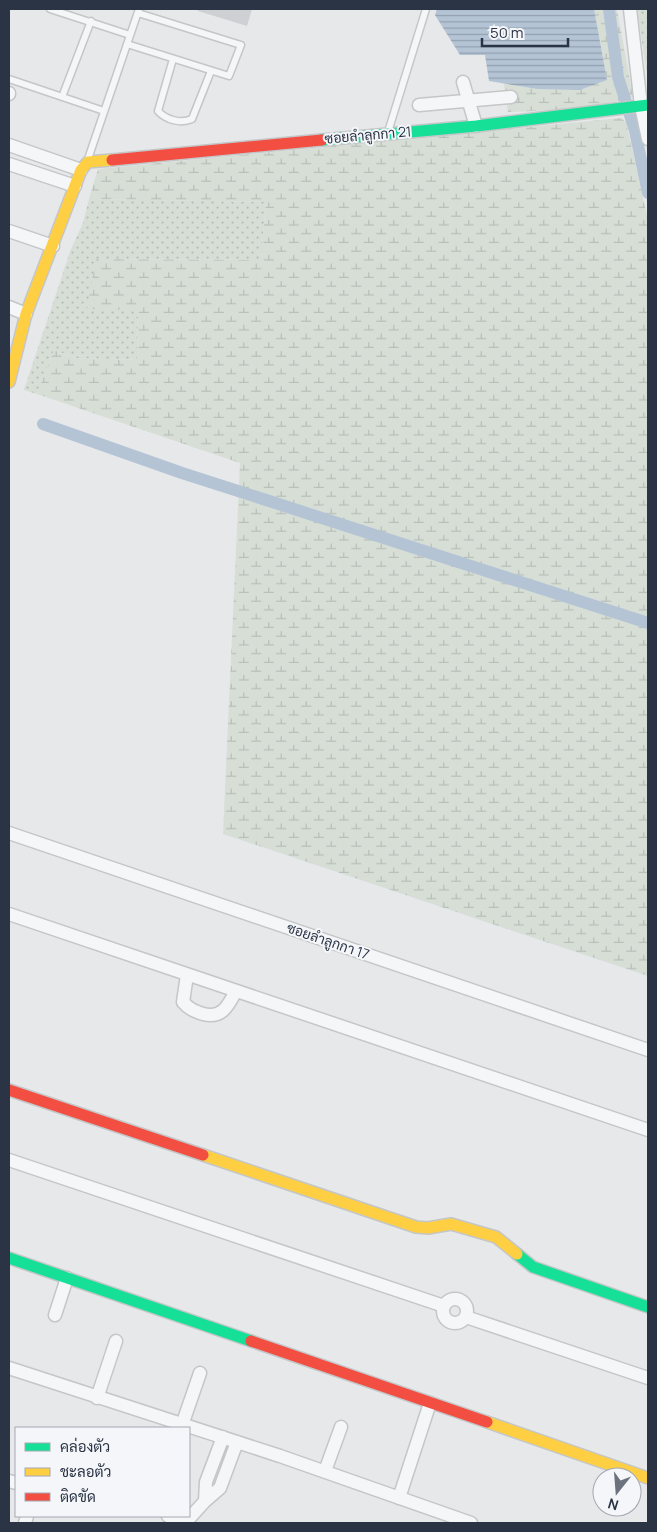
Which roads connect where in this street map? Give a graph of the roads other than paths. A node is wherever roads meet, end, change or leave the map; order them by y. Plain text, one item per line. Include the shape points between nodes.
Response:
1 (50, 9) edge
2 (426, 9) edge
3 (630, 9) edge
4 (138, 11) edge
5 (91, 21) junction
6 (130, 35) junction
7 (127, 44) junction
8 (173, 59) junction
9 (211, 71) junction
10 (9, 79) edge
11 (463, 82) dead end
12 (511, 97) dead end
13 (62, 98) junction
14 (469, 101) junction
15 (419, 105) dead end
16 (640, 106) edge
17 (104, 111) junction
18 (476, 126) junction
19 (388, 134) junction
20 (648, 139) edge
21 (11, 146) edge
22 (9, 163) edge
23 (84, 166) junction
24 (75, 186) junction
25 (9, 231) edge
26 (53, 246) junction
27 (9, 308) edge
28 (26, 314) junction
29 (9, 382) edge
30 (9, 833) edge
31 (9, 914) edge
32 (187, 975) junction
33 (236, 991) junction
34 (648, 1050) edge
35 (9, 1090) edge
36 (648, 1130) edge
37 (9, 1160) edge
38 (9, 1258) edge
39 (67, 1278) junction
40 (648, 1307) edge
41 (54, 1315) dead end
42 (116, 1340) dead end
43 (9, 1368) edge
44 (200, 1373) dead end
45 (648, 1378) edge
46 (97, 1398) junction
47 (430, 1403) junction
48 (182, 1426) edge
49 (341, 1427) dead end
50 (190, 1428) edge
51 (224, 1437) junction
52 (237, 1442) junction
53 (325, 1471) junction
54 (648, 1478) edge
55 (399, 1498) junction
56 (205, 1501) junction
57 (171, 1517) edge
58 (186, 1523) edge
59 (471, 1523) edge

1 - 5 lane
2 - 19 lane
3 - 16 street
4 - 6 lane
4 - 9 lane via 241,45 229,76
5 - 6 lane
5 - 13 lane
6 - 7 lane
7 - 8 lane
7 - 17 lane
8 - 9 lane
8 - 9 lane via 158,111 164,118 185,122 192,119
10 - 13 lane
11 - 14 street
12 - 14 street
13 - 17 lane
14 - 15 street
14 - 18 street
16 - 18 street, ซอยลำลูกกา 21
16 - 20 street
17 - 23 lane
18 - 19 street, ซอยลำลูกกา 21
19 - 23 street, ซอยลำลูกกา 21
21 - 22 street
21 - 23 street
22 - 24 street
23 - 24 street
24 - 26 street
25 - 26 street
26 - 28 street
27 - 28 street
28 - 29 street
30 - 34 street, ซอยลำลูกกา 17
31 - 32 street
32 - 33 street
32 - 33 street via 183,1002 198,1013 210,1016 225,1011
33 - 36 street
35 - 40 street via 416,1227 451,1224 496,1237 533,1267
37 - 45 street via 444,1306 452,1300 463,1302 466,1316
38 - 39 street
39 - 41 street
39 - 47 street
42 - 46 street
43 - 46 street
44 - 48 street
46 - 48 street
47 - 54 street
47 - 55 street
49 - 53 street
50 - 51 street
51 - 52 street
51 - 56 street via 206,1482
52 - 53 street
52 - 56 street via 220,1488
53 - 55 street
55 - 59 street
56 - 58 street
57 - 58 street

